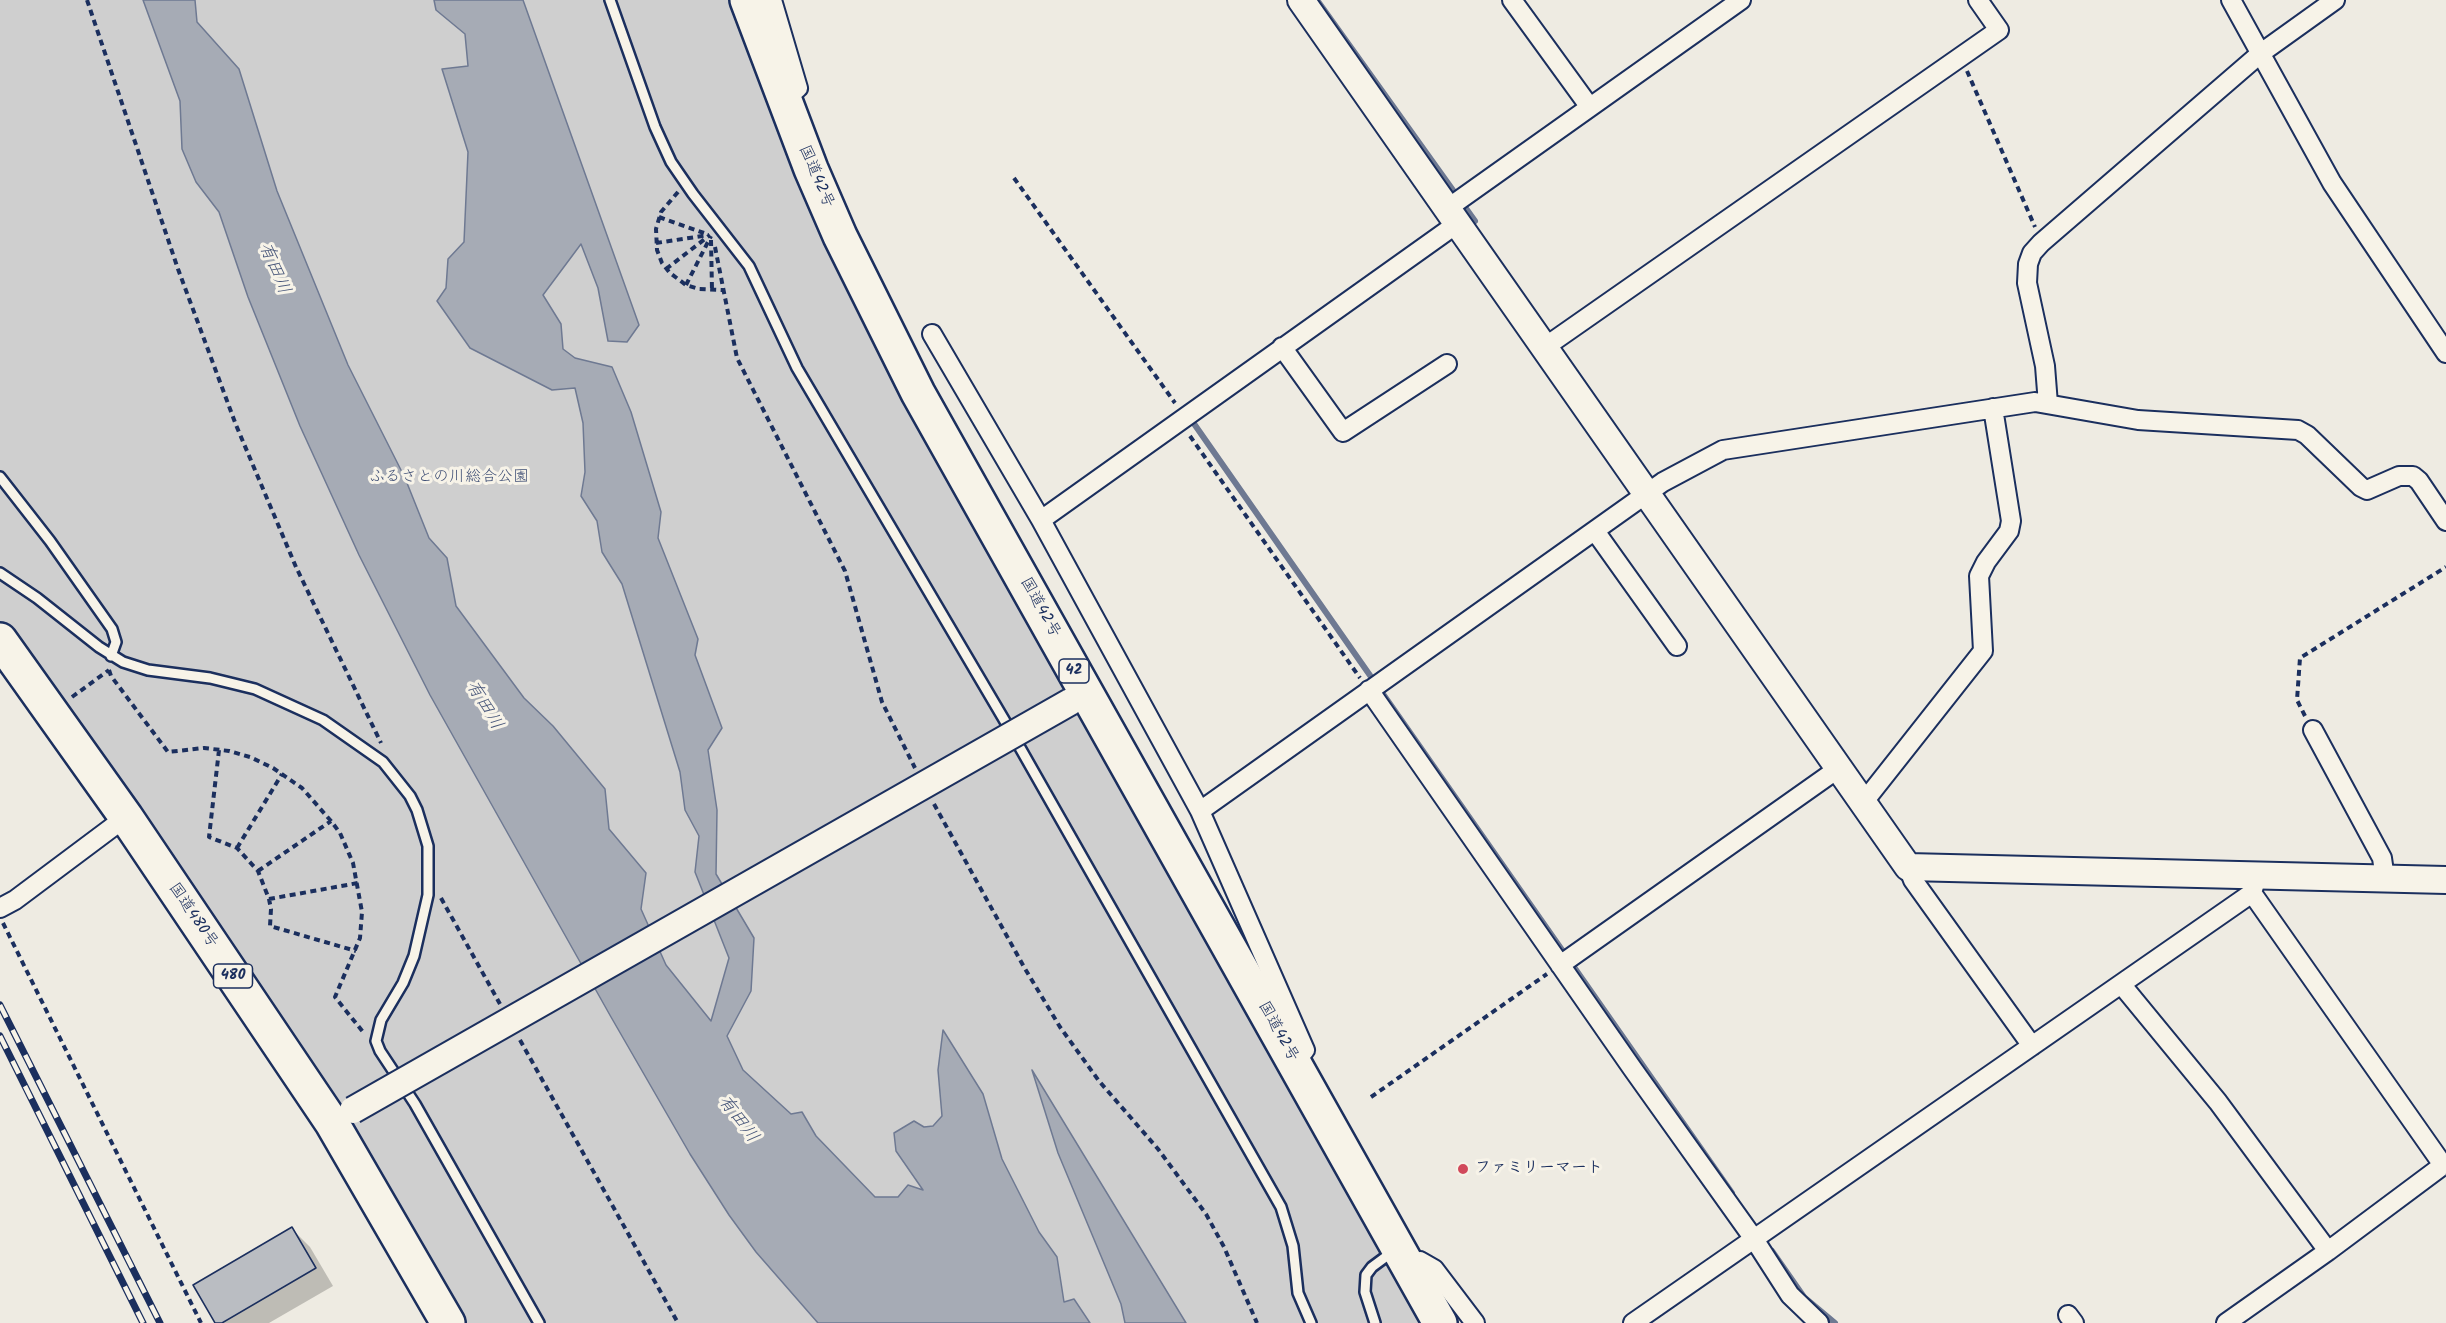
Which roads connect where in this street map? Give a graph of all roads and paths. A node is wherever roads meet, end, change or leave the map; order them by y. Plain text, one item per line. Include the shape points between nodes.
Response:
1 (87, 0) edge
2 (610, 0) edge
3 (747, 0) edge
4 (772, 0) edge
5 (1301, 0) edge
6 (1512, 0) edge
7 (1741, 0) edge
8 (1978, 0) edge
9 (2231, 0) edge
10 (2335, 0) edge
11 (2261, 53) junction
12 (1961, 57) junction
13 (784, 100) junction
14 (1589, 106) junction
15 (1014, 178) dead end
16 (687, 186) junction
17 (1453, 216) junction
18 (659, 217) junction
19 (712, 235) junction
20 (656, 243) junction
21 (2041, 243) junction
22 (666, 269) junction
23 (686, 285) junction
24 (712, 290) junction
25 (723, 290) dead end
26 (932, 334) dead end
27 (1282, 347) junction
28 (1545, 347) junction
29 (2446, 353) edge
30 (1448, 364) dead end
31 (2048, 404) junction
32 (1993, 408) junction
33 (1181, 418) junction
34 (0, 477) edge
35 (1647, 494) junction
36 (1041, 520) junction
37 (2446, 521) edge
38 (1594, 531) junction
39 (2446, 567) edge
40 (0, 573) edge
41 (0, 640) edge
42 (1677, 646) dead end
43 (111, 656) junction
44 (109, 670) junction
45 (1370, 690) junction
46 (1078, 698) junction
47 (67, 700) dead end
48 (2313, 730) joint
49 (382, 746) dead end
50 (219, 750) junction
51 (1839, 768) junction
52 (282, 774) junction
53 (1863, 803) junction
54 (1200, 811) junction
55 (126, 817) junction
56 (332, 821) junction
57 (237, 848) junction
58 (1908, 867) junction
59 (258, 871) junction
60 (430, 879) junction
61 (2385, 879) junction
62 (2446, 880) edge
63 (358, 883) junction
64 (2255, 885) junction
65 (269, 898) junction
66 (0, 908) edge
67 (0, 917) edge
68 (356, 951) junction
69 (1560, 965) junction
70 (2121, 984) junction
71 (505, 1013) dead end
72 (517, 1034) dead end
73 (2032, 1046) junction
74 (380, 1051) junction
75 (1294, 1063) junction
76 (1371, 1097) dead end
77 (343, 1116) junction
78 (2444, 1164) edge
79 (1754, 1239) junction
80 (2328, 1251) junction
81 (1403, 1257) junction
82 (201, 1323) edge
83 (448, 1323) edge
84 (539, 1323) edge
85 (678, 1323) edge
86 (1311, 1323) edge
87 (1375, 1323) edge
88 (1440, 1323) edge
89 (1475, 1323) edge
90 (1634, 1323) edge
91 (1819, 1323) edge
92 (2226, 1323) edge

1 - 49 path via 236,425 300,577
2 - 16 lane via 655,127
3 - 13 highway, 国道42号 / 42
4 - 13 street via 798,88
5 - 17 street
6 - 14 street
7 - 14 street
8 - 12 street via 1999,30
9 - 11 street
10 - 11 street
11 - 21 street
11 - 29 street via 2332,183
12 - 21 path
12 - 28 street
13 - 46 highway, 国道42号 / 42 via 840,236 898,354
14 - 17 street
15 - 33 path
16 - 18 path via 669,201
16 - 86 lane via 749,266 796,368 1006,723 1281,1207 1293,1246 1298,1293
17 - 27 street
17 - 28 street
18 - 19 path
18 - 20 path
19 - 20 path
19 - 22 path
19 - 23 path
19 - 24 path
20 - 22 path
21 - 31 street via 2030,258 2027,283 2046,366
22 - 23 path
23 - 24 path
24 - 25 path
26 - 36 street
27 - 30 street via 1343,432
27 - 33 street
28 - 35 street
31 - 32 street
31 - 37 street via 2138,420 2298,430 2367,490 2399,476 2413,476
32 - 35 street via 1723,450
32 - 53 street via 2011,521 2009,531 1979,576 1983,651
33 - 36 street
33 - 45 path
34 - 43 lane via 112,629 116,642
35 - 38 street
35 - 51 street
36 - 54 street
38 - 42 street
38 - 45 street
39 - 48 path via 2300,658 2297,700
40 - 43 lane
41 - 55 highway, 国道480号 / 480
43 - 44 path
43 - 60 lane via 137,668 255,689 323,720 362,746 383,762 410,796 428,846
44 - 47 path
44 - 50 path via 168,752 189,748
45 - 54 street
45 - 69 street
46 - 75 highway, 国道42号 / 42
46 - 77 street, bridge
48 - 61 street via 2382,858
50 - 52 path via 250,757
50 - 57 path via 209,837
51 - 53 street
51 - 69 street
52 - 56 path via 302,788
52 - 57 path
53 - 58 street
54 - 75 street via 1305,1050
55 - 66 street
55 - 77 highway, 国道480号 / 480
56 - 59 path
56 - 63 path via 347,848
57 - 59 path
58 - 64 street
58 - 73 street
59 - 65 path
60 - 71 path
60 - 74 lane via 414,956 378,1026 376,1041
61 - 62 street
61 - 64 street
63 - 65 path
63 - 68 path via 362,926
64 - 70 street
64 - 78 street
65 - 68 path via 270,926
67 - 82 path
68 - 74 path via 335,997
69 - 76 path
69 - 79 street
70 - 73 street
70 - 80 street via 2217,1102
72 - 85 path
73 - 79 street
74 - 84 lane via 415,1104
75 - 81 highway, 国道42号 / 42
77 - 83 highway, 国道480号 / 480
78 - 80 street
79 - 90 street
79 - 91 street via 1790,1295
80 - 92 street
81 - 87 lane via 1372,1267 1366,1275 1365,1292
81 - 88 highway, 国道42号 / 42
81 - 89 street via 1434,1269

